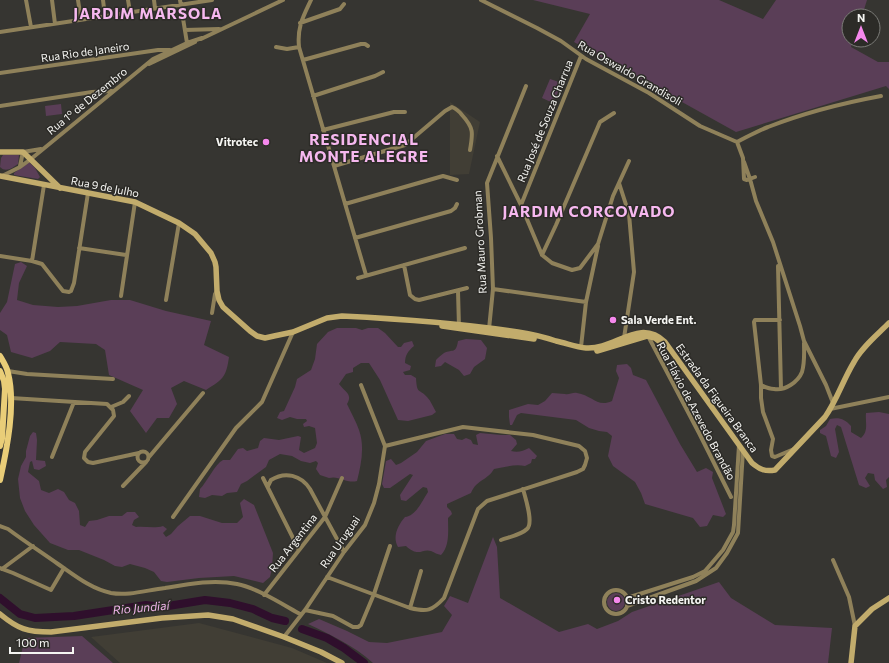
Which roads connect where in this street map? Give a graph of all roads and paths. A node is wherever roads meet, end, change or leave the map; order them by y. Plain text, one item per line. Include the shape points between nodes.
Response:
1 (26, 0) edge
2 (52, 0) edge
3 (78, 0) edge
4 (103, 0) edge
5 (128, 0) edge
6 (154, 0) edge
7 (212, 0) edge
8 (283, 0) edge
9 (311, 0) edge
10 (481, 0) edge
11 (181, 2) edge
12 (344, 4) dead end
13 (156, 8) junction
14 (130, 12) junction
15 (105, 16) junction
16 (81, 20) junction
17 (300, 23) junction
18 (56, 24) junction
19 (31, 27) junction
20 (222, 28) junction
21 (186, 30) junction
22 (0, 32) edge
23 (202, 38) junction
24 (187, 43) junction
25 (368, 46) dead end
26 (276, 47) dead end
27 (299, 47) junction
28 (173, 49) junction
29 (154, 51) junction
30 (178, 51) junction
31 (141, 53) junction
32 (581, 56) junction
33 (153, 59) junction
34 (303, 60) junction
35 (383, 72) dead end
36 (0, 73) edge
37 (526, 86) dead end
38 (113, 91) junction
39 (313, 96) junction
40 (881, 96) dead end
41 (0, 106) edge
42 (405, 112) dead end
43 (614, 112) dead end
44 (323, 130) junction
45 (737, 142) junction
46 (42, 149) junction
47 (470, 150) dead end
48 (0, 152) edge
49 (23, 152) junction
50 (497, 156) junction
51 (743, 158) junction
52 (31, 159) junction
53 (629, 161) dead end
54 (334, 166) junction
55 (20, 167) junction
56 (43, 171) junction
57 (1, 176) edge
58 (756, 177) dead end
59 (750, 179) junction
60 (457, 180) dead end
61 (619, 183) junction
62 (44, 185) junction
63 (60, 188) junction
64 (88, 193) junction
65 (526, 193) junction
66 (517, 197) junction
67 (135, 202) junction
68 (345, 204) junction
69 (457, 204) dead end
70 (521, 205) junction
71 (179, 223) junction
72 (355, 238) junction
73 (598, 244) junction
74 (78, 248) junction
75 (465, 248) dead end
76 (126, 255) junction
77 (0, 256) edge
78 (542, 256) junction
79 (778, 260) junction
80 (32, 261) junction
81 (404, 265) junction
82 (366, 275) junction
83 (358, 278) dead end
84 (467, 288) dead end
85 (493, 289) junction
86 (217, 291) junction
87 (458, 291) junction
88 (121, 296) dead end
89 (166, 300) dead end
90 (586, 302) junction
91 (212, 313) dead end
92 (780, 320) junction
93 (889, 323) edge
94 (459, 326) junction
95 (489, 330) junction
96 (293, 332) junction
97 (647, 334) junction
98 (624, 338) junction
99 (804, 341) junction
100 (581, 347) junction
101 (0, 356) edge
102 (0, 371) edge
103 (8, 372) junction
104 (113, 379) dead end
105 (361, 385) dead end
106 (762, 385) junction
107 (781, 389) junction
108 (202, 393) dead end
109 (129, 396) dead end
110 (889, 397) edge
111 (11, 398) junction
112 (74, 402) junction
113 (833, 403) junction
114 (111, 407) junction
115 (830, 409) junction
116 (0, 446) edge
117 (385, 446) junction
118 (741, 447) junction
119 (796, 448) junction
120 (140, 453) junction
121 (127, 456) junction
122 (149, 457) junction
123 (52, 458) dead end
124 (139, 460) junction
125 (146, 462) junction
126 (139, 470) junction
127 (263, 478) dead end
128 (342, 478) dead end
129 (0, 480) edge
130 (123, 486) dead end
131 (268, 486) junction
132 (523, 489) junction
133 (731, 497) dead end
134 (325, 516) junction
135 (173, 517) dead end
136 (0, 526) edge
137 (501, 540) dead end
138 (33, 546) junction
139 (390, 546) dead end
140 (299, 550) junction
141 (725, 551) junction
142 (344, 552) junction
143 (833, 560) dead end
144 (1, 568) edge
145 (64, 568) junction
146 (421, 571) dead end
147 (327, 577) junction
148 (374, 594) junction
149 (264, 595) junction
150 (627, 598) junction
151 (889, 598) edge
152 (627, 606) junction
153 (410, 608) junction
154 (305, 610) junction
155 (0, 614) edge
156 (300, 614) junction
157 (855, 626) junction
158 (284, 636) junction
159 (342, 663) edge
160 (851, 663) edge

1 - 19 street
2 - 18 street
3 - 16 street
4 - 15 street
5 - 14 street
6 - 13 street
7 - 11 street
8 - 20 street, Rua 1º de Dezembro
9 - 17 street
10 - 32 street, Rua Oswaldo Grandisoli via 537,28
11 - 13 street
11 - 21 street
12 - 17 street via 340,9
13 - 14 street
14 - 15 street
15 - 16 street
16 - 18 street
17 - 27 street
18 - 19 street
19 - 22 street
20 - 21 street
20 - 23 street, Rua 1º de Dezembro
21 - 24 street
23 - 24 street, Rua 1º de Dezembro
23 - 30 street, Rua 1º de Dezembro
24 - 28 street, Rua 1º de Dezembro
24 - 30 street
25 - 34 street via 361,44
26 - 27 street
27 - 34 street
28 - 29 street, Rua Rio de Janeiro
28 - 33 street, Rua 1º de Dezembro
29 - 31 street, Rua Rio de Janeiro
29 - 33 street
30 - 33 street, Rua 1º de Dezembro
31 - 33 street
31 - 36 street, Rua Rio de Janeiro
32 - 45 street, Rua Oswaldo Grandisoli via 649,93 700,126
32 - 65 street, Rua José de Souza Charrua
33 - 38 street, Rua 1º de Dezembro
34 - 39 street
35 - 39 street
37 - 50 street, Rua Mauro Grobman
38 - 41 street
38 - 46 street, Rua 1º de Dezembro
39 - 44 street
40 - 45 street via 801,116 766,128
42 - 44 street via 394,112
43 - 78 street via 600,122
44 - 54 street
45 - 51 street
46 - 49 street
46 - 52 street, Rua 1º de Dezembro
47 - 54 street via 470,123 452,107 405,145
48 - 49 main road
49 - 52 main road, Rua 9 de Julho
49 - 55 street
50 - 66 street
50 - 85 street, Rua Mauro Grobman via 487,183
51 - 59 street
51 - 59 street via 744,179
52 - 55 street, Rua 1º de Dezembro
52 - 56 main road, Rua 9 de Julho
53 - 61 street
54 - 68 street
55 - 57 street, Rua 1º de Dezembro
56 - 62 main road
56 - 63 main road, Rua 9 de Julho
57 - 62 main road, Rua 9 de Julho
58 - 59 street
59 - 79 street
60 - 68 street via 443,176
61 - 73 street
61 - 98 street via 629,214 634,272
62 - 63 main road, Rua 9 de Julho
62 - 80 street
63 - 64 main road, Rua 9 de Julho
64 - 67 main road, Rua 9 de Julho
64 - 74 street
65 - 66 street, Rua José de Souza Charrua
65 - 70 street, Rua José de Souza Charrua
66 - 70 street
67 - 71 main road, Rua 9 de Julho
67 - 76 street
68 - 72 street
69 - 72 street via 451,211
70 - 78 street
71 - 86 main road, Rua 9 de Julho via 195,234 210,253 216,267
71 - 89 street
72 - 82 street
73 - 78 street via 576,270 552,263
73 - 90 street
74 - 76 street
74 - 80 street via 74,283 69,292 63,291 46,267
75 - 81 street
76 - 88 street
77 - 80 street
79 - 92 street
79 - 99 street
81 - 82 street
81 - 87 street via 410,295 414,299
82 - 83 street
84 - 87 street
85 - 90 street
85 - 95 street, Rua Mauro Grobman
86 - 91 street, Rua 9 de Julho
86 - 96 main road via 218,300 223,307 257,336 265,338
87 - 94 street
90 - 100 street
92 - 106 street via 754,322
92 - 107 street
93 - 113 main road, Estrada da Figueira Branca via 854,361
94 - 95 main road
94 - 96 main road via 342,316 328,318
95 - 97 main road via 592,352
95 - 100 main road via 528,334
96 - 135 street via 262,402 236,428
97 - 98 main road via 639,333
97 - 118 main road, Estrada da Figueira Branca via 658,335 665,342
97 - 133 street, Rua Flávio de Azevedo Brandão
98 - 100 main road via 594,348
99 - 107 street via 800,376
99 - 113 street
101 - 103 main road
102 - 116 main road via 5,389
103 - 104 street
103 - 111 main road
105 - 117 street
106 - 107 street
106 - 119 street via 763,412 773,438 770,450 772,456
108 - 122 street
109 - 114 street
110 - 115 street
111 - 112 street
111 - 129 main road via 8,438
112 - 114 street via 104,404
112 - 123 street
113 - 115 main road, Estrada da Figueira Branca
114 - 121 street via 114,416 85,452 84,458 93,463
115 - 119 main road, Estrada da Figueira Branca
117 - 132 street via 463,427 533,435 579,446 585,450 587,458 583,469
117 - 142 street, Rua Uruguai via 374,503 365,525
118 - 119 main road, Estrada da Figueira Branca via 756,467 771,471
118 - 141 street via 733,532
118 - 141 street via 738,533
120 - 121 street
120 - 122 street via 145,452
120 - 124 street
121 - 124 street
122 - 125 street
124 - 125 street via 142,463
124 - 126 street
125 - 126 street
126 - 130 street
127 - 131 street
128 - 134 street, Rua Argentina
131 - 134 street via 274,478 294,476 307,484
131 - 140 street
132 - 137 street via 529,528
132 - 153 street via 487,501 478,509 444,598 431,610
134 - 140 street, Rua Argentina
134 - 142 street
136 - 138 street
138 - 144 street
138 - 145 street
139 - 148 street
140 - 149 street, Rua Argentina
141 - 150 street via 699,574
141 - 152 street via 716,568 704,577
142 - 147 street, Rua Uruguai
143 - 157 street via 849,597
144 - 145 street via 51,590
145 - 149 street via 82,581 110,593 139,593 164,588 226,583 239,584
146 - 153 street
147 - 148 street
147 - 154 street, Rua Uruguai
148 - 153 street
148 - 154 street via 358,627 353,627 333,616
149 - 156 street
150 - 152 street
150 - 152 street via 620,590 612,590 606,595 604,602 608,612 616,614 623,612
151 - 157 main road via 872,609
154 - 156 street, Rua Uruguai
155 - 158 main road via 11,624 33,632 208,615 233,619
156 - 158 street, Rua Uruguai
157 - 160 main road
158 - 159 main road

